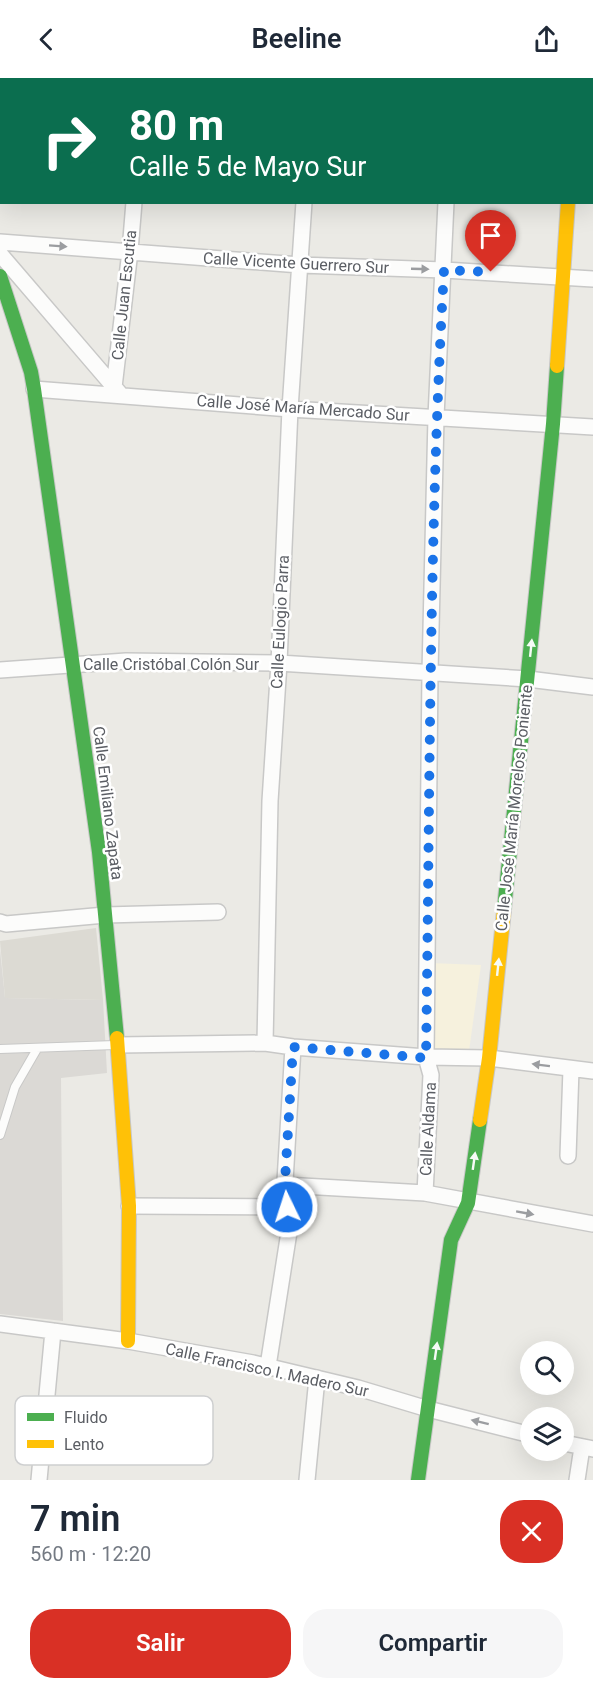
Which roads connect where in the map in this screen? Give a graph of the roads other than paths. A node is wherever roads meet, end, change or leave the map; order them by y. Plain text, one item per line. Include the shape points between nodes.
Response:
1 (134, 204) edge
2 (303, 204) edge
3 (446, 204) edge
4 (568, 204) edge
5 (0, 242) edge
6 (130, 251) junction
7 (0, 254) edge
8 (300, 265) junction
9 (444, 270) junction
10 (0, 276) edge
11 (562, 276) junction
12 (593, 279) edge
13 (34, 389) junction
14 (118, 391) junction
15 (290, 409) junction
16 (436, 417) junction
17 (553, 424) junction
18 (593, 427) edge
19 (279, 663) junction
20 (73, 664) junction
21 (0, 670) edge
22 (430, 672) junction
23 (528, 679) junction
24 (593, 687) edge
25 (218, 912) dead end
26 (105, 915) junction
27 (0, 922) edge
28 (265, 1042) junction
29 (118, 1045) junction
30 (293, 1047) junction
31 (0, 1049) edge
32 (37, 1049) junction
33 (426, 1058) junction
34 (489, 1058) junction
35 (571, 1069) junction
36 (593, 1071) edge
37 (0, 1135) edge
38 (568, 1156) dead end
39 (285, 1185) junction
40 (424, 1193) junction
41 (468, 1203) junction
42 (129, 1206) junction
43 (287, 1207) junction
44 (593, 1224) edge
45 (0, 1324) edge
46 (53, 1331) junction
47 (128, 1341) junction
48 (268, 1366) junction
49 (317, 1378) junction
50 (47, 1396) edge
51 (428, 1409) junction
52 (520, 1432) edge
53 (587, 1448) edge
54 (40, 1465) edge
55 (39, 1480) edge
56 (307, 1480) edge
57 (418, 1480) edge
58 (577, 1480) edge

1 - 6 street, Calle Juan Escutia
2 - 8 street, Calle Eulogio Parra
3 - 9 street, Calle Aldama
4 - 11 street, Calle José María Morelos Poniente
5 -> 6 street, Calle Vicente Guerrero Sur
6 - 8 street, Calle Vicente Guerrero Sur
6 - 14 street, Calle Juan Escutia
7 - 14 street
8 -> 9 street, Calle Vicente Guerrero Sur
8 - 15 street, Calle Eulogio Parra
9 - 11 street, Calle Vicente Guerrero Sur
9 - 16 street, Calle Aldama
10 - 13 street, Calle Emiliano Zapata
11 - 12 street, Calle Vicente Guerrero Sur
11 - 17 street, Calle José María Morelos Poniente
13 - 14 street, Calle José María Mercado Sur
13 - 20 street, Calle Emiliano Zapata
14 - 15 street, Calle José María Mercado Sur
15 - 16 street, Calle José María Mercado Sur
15 - 19 street, Calle Eulogio Parra
16 - 17 street, Calle José María Mercado Sur
16 - 22 street, Calle Aldama
17 - 18 street, Calle José María Mercado Sur
23 -> 17 street, Calle José María Morelos Poniente
19 - 20 street, Calle Cristóbal Colón Sur
19 - 22 street, Calle Cristóbal Colón Sur
19 - 28 street, Calle Eulogio Parra via 270,801
20 - 21 street, Calle Cristóbal Colón Sur
20 - 26 street, Calle Emiliano Zapata
22 - 23 street, Calle Cristóbal Colón Sur
22 - 33 street, Calle Aldama
23 - 24 street, Calle Cristóbal Colón Sur
34 -> 23 street, Calle José María Morelos Poniente
25 - 26 street
26 - 27 street
26 - 29 street, Calle Emiliano Zapata
28 - 29 street
28 - 30 street
29 - 32 lane
29 - 42 street, Calle Emiliano Zapata
30 - 33 street
30 - 39 street
31 - 32 lane
32 - 37 lane via 15,1087
33 - 34 street
33 - 40 street, Calle Aldama via 431,1075
35 -> 34 street
41 -> 34 street, Calle José María Morelos Poniente
35 - 36 street
35 - 38 street
39 - 40 street
39 - 43 street
40 - 41 street
41 -> 44 street
51 -> 41 street, Calle José María Morelos Poniente via 451,1240
42 - 43 street
42 - 47 street, Calle Emiliano Zapata
43 - 48 street via 289,1232
45 - 46 street, Calle Francisco I. Madero Sur
46 - 47 street, Calle Francisco I. Madero Sur
46 - 50 street
47 - 48 street, Calle Francisco I. Madero Sur
48 - 49 street, Calle Francisco I. Madero Sur
49 - 51 street, Calle Francisco I. Madero Sur
49 - 56 street
52 -> 51 street, Calle Francisco I. Madero Sur
51 - 57 street, Calle José María Morelos Poniente
53 - 58 street
54 - 55 street

